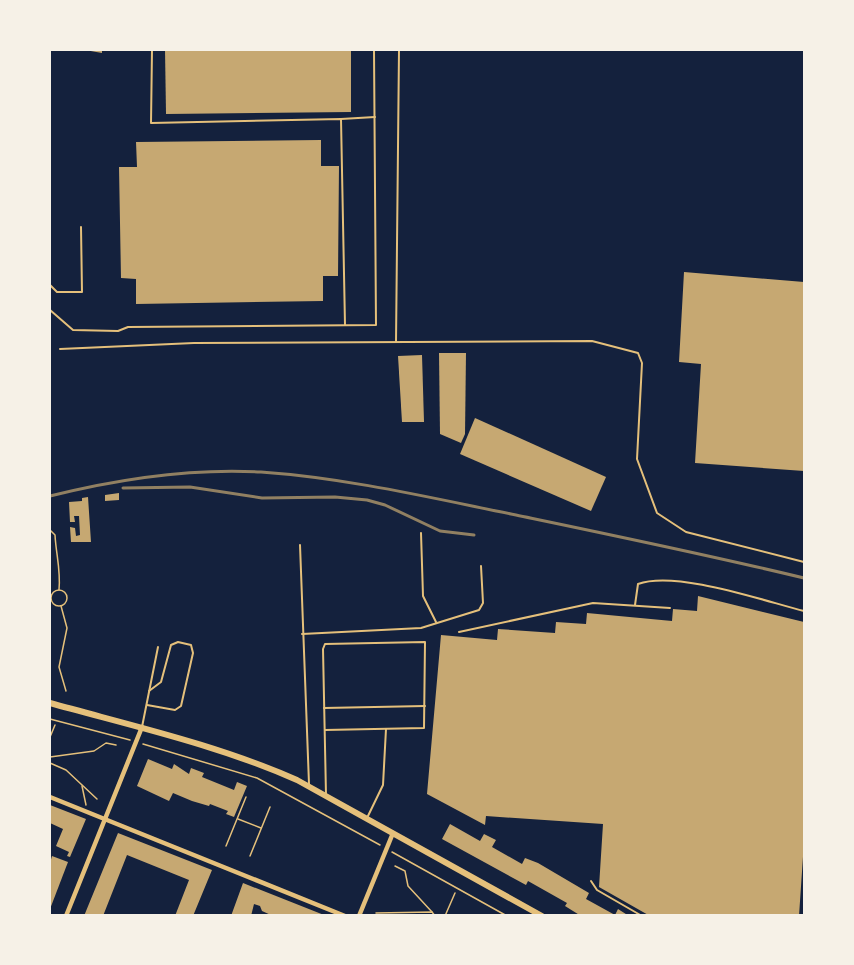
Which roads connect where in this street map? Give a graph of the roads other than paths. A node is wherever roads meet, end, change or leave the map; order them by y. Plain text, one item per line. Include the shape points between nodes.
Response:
1 (152, 50) edge
2 (374, 50) edge
3 (399, 50) edge
4 (375, 117) junction
5 (341, 118) junction
6 (81, 227) dead end
7 (50, 285) edge
8 (50, 310) edge
9 (345, 326) junction
10 (396, 342) junction
11 (60, 349) dead end
12 (421, 533) dead end
13 (300, 545) dead end
14 (804, 562) edge
15 (481, 566) dead end
16 (634, 606) junction
17 (670, 608) dead end
18 (804, 611) edge
19 (436, 622) junction
20 (459, 632) dead end
21 (302, 634) junction
22 (158, 647) dead end
23 (149, 691) junction
24 (50, 703) edge
25 (147, 705) junction
26 (425, 706) junction
27 (324, 708) junction
28 (142, 727) junction
29 (386, 729) junction
30 (325, 730) junction
31 (309, 787) junction
32 (326, 796) junction
33 (50, 798) edge
34 (367, 819) junction
35 (104, 820) junction
36 (393, 833) junction
37 (591, 881) dead end
38 (66, 915) edge
39 (345, 915) edge
40 (359, 915) edge
41 (542, 915) edge
42 (642, 915) edge

1 - 5 lane via 151,123
2 - 4 lane
3 - 10 lane
4 - 5 lane
4 - 9 lane via 376,325
5 - 9 lane
6 - 7 lane via 82,292 57,292
8 - 9 lane via 73,330
10 - 11 lane via 194,343
10 - 14 lane via 592,341 638,353 642,363 637,459 657,513 686,532
12 - 19 lane via 423,596
13 - 21 lane
15 - 19 lane via 483,603 479,610
16 - 17 lane
16 - 18 lane via 638,584 655,580 699,584
16 - 20 lane via 593,603
19 - 21 lane via 421,628
21 - 31 lane
22 - 23 lane
23 - 25 lane
23 - 25 lane via 161,682 171,645 192,645 194,653 181,706 175,710
24 - 28 street
25 - 28 lane
26 - 27 lane
26 - 27 lane via 425,642 352,642 325,644
26 - 29 lane via 424,728
27 - 30 lane
28 - 31 street via 250,760
28 - 35 street
29 - 30 lane
29 - 34 lane via 383,785
30 - 32 lane
31 - 32 street
32 - 34 street
33 - 35 street
34 - 36 street
35 - 38 street
35 - 39 street
36 - 40 street
36 - 41 street
37 - 42 lane via 597,890

